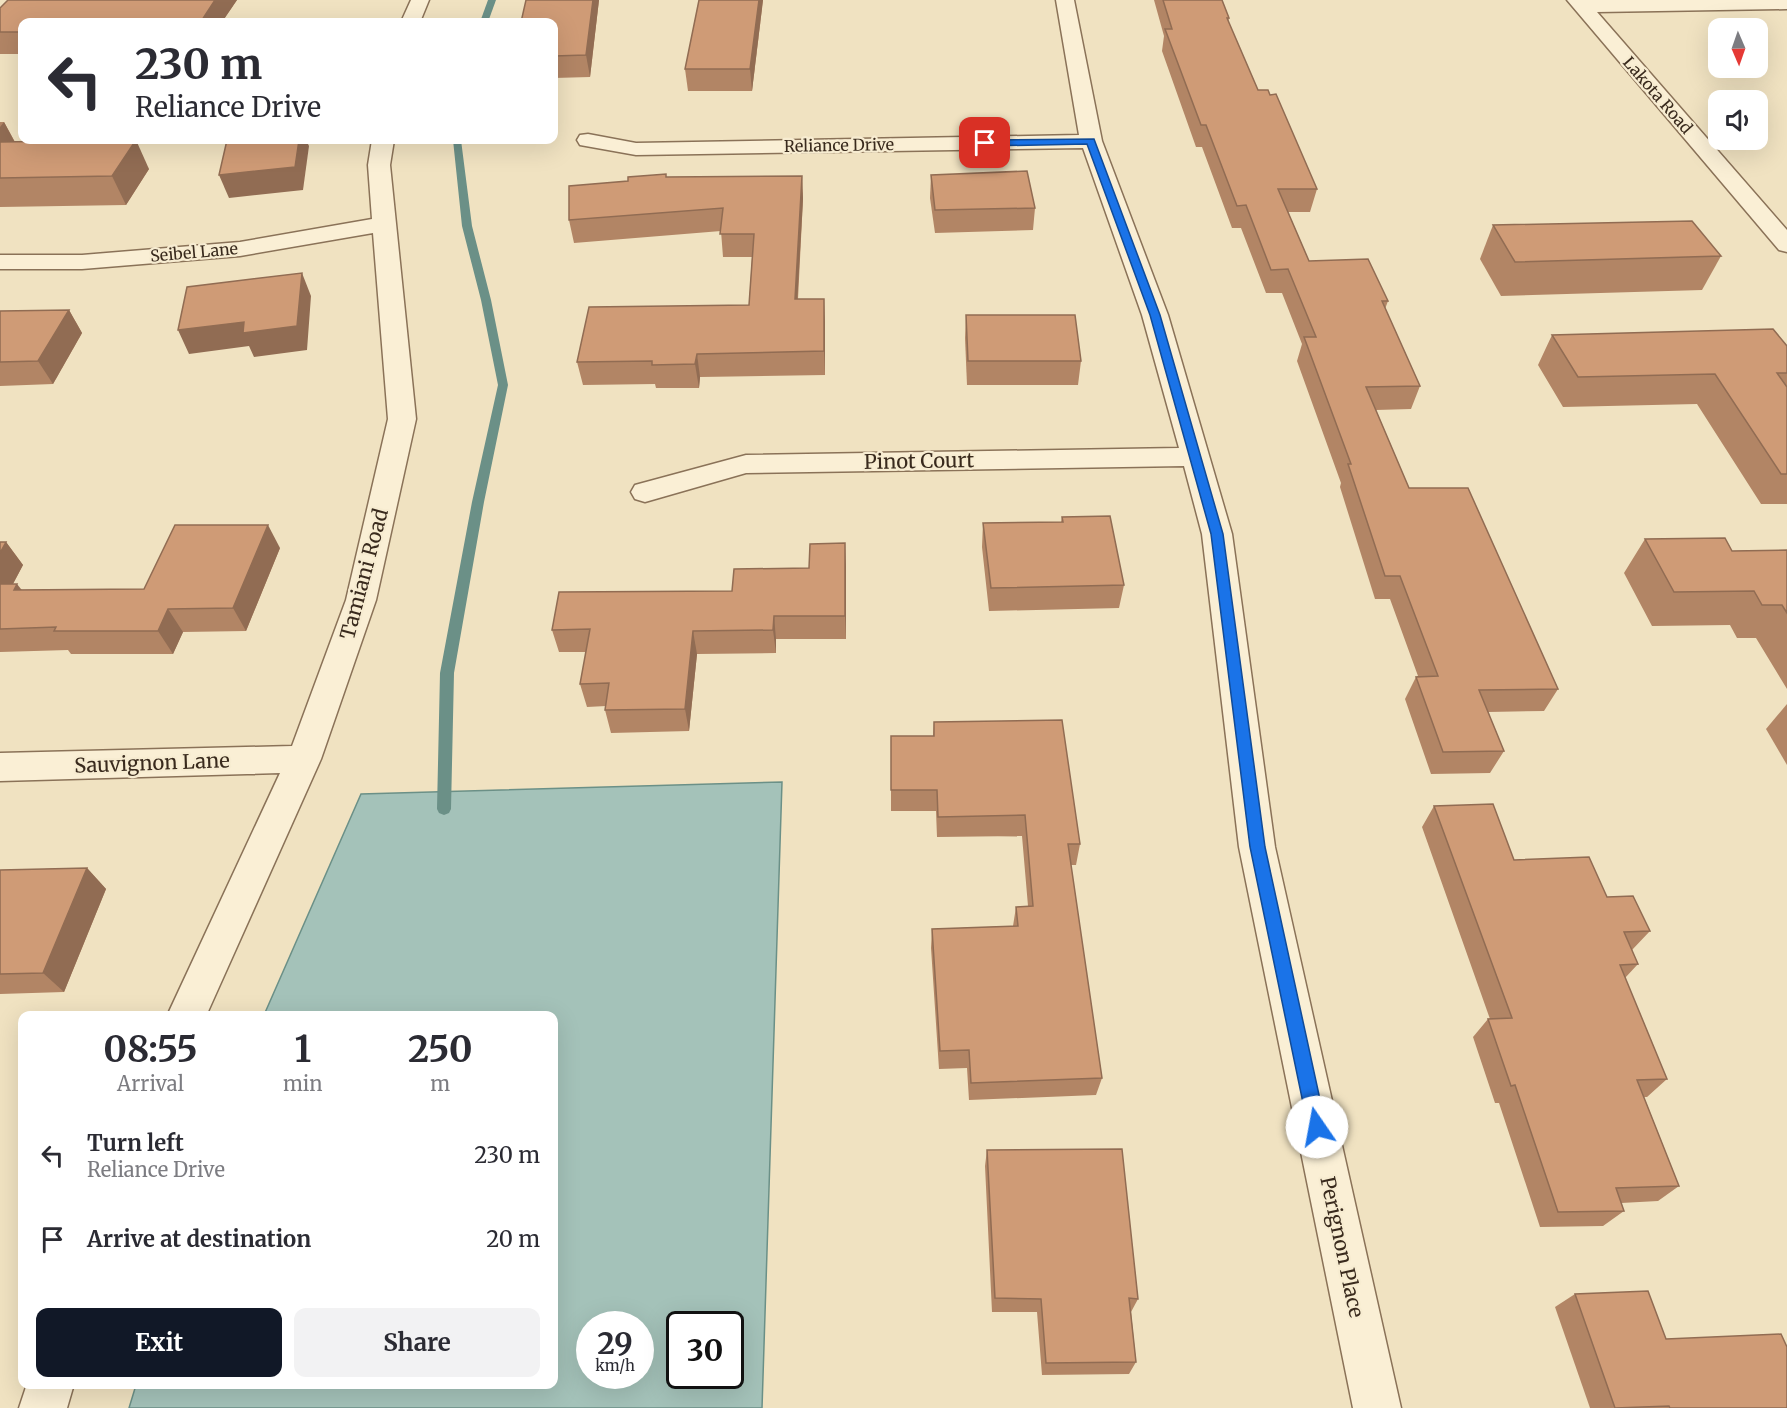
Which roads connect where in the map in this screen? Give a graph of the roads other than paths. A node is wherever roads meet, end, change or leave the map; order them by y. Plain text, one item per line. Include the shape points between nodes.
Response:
1 (420, 0) edge
2 (1065, 0) edge
3 (1579, 3) edge
4 (1787, 3) edge
5 (413, 18) edge
6 (588, 140) dead end
7 (1091, 141) junction
8 (382, 144) edge
9 (386, 224) junction
10 (1787, 245) edge
11 (0, 262) edge
12 (1196, 457) junction
13 (645, 492) dead end
14 (304, 759) junction
15 (0, 767) edge
16 (188, 1011) edge
17 (49, 1389) edge
18 (43, 1408) edge
19 (1377, 1408) edge

1 - 5 street
2 - 7 street, Perignon Place
3 - 4 street
3 - 10 street, Lakota Road
6 - 7 street, Reliance Drive via 636,148
7 - 12 street, Perignon Place via 1155,315
8 - 9 street, Tamiani Road
9 - 11 street, Seibel Lane via 240,249 82,262
9 - 14 street, Tamiani Road via 402,418 361,600
12 - 13 street, Pinot Court via 746,464
12 - 19 street, Perignon Place via 1217,534 1257,847
14 - 15 street, Sauvignon Lane
14 - 16 street, Tamiani Road
17 - 18 street

